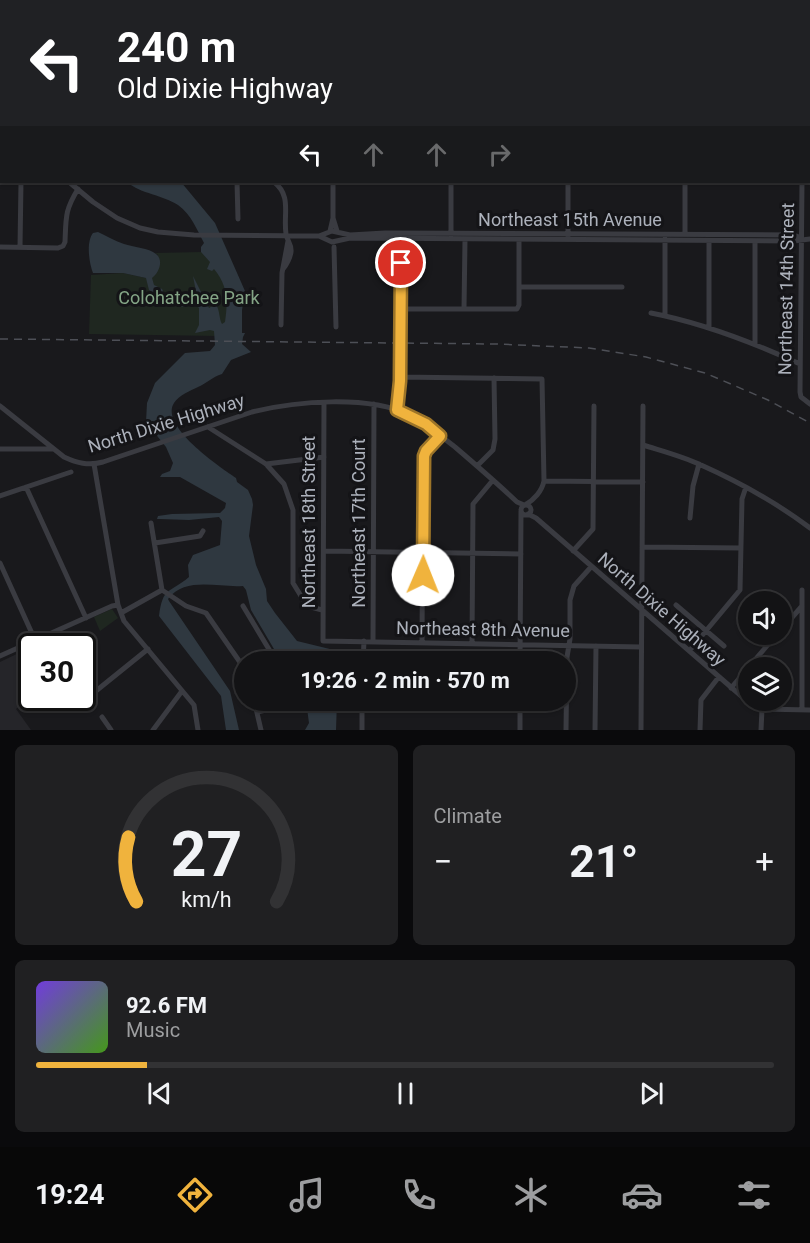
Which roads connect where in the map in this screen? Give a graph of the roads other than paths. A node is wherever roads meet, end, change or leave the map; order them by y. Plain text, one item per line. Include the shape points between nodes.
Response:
1 (21, 183) edge
2 (70, 183) edge
3 (237, 183) edge
4 (276, 183) edge
5 (333, 183) edge
6 (451, 183) edge
7 (568, 183) edge
8 (686, 183) edge
9 (802, 183) edge
10 (78, 189) junction
11 (238, 219) dead end
12 (334, 232) junction
13 (451, 234) junction
14 (685, 234) junction
15 (319, 236) junction
16 (401, 236) junction
17 (568, 237) junction
18 (287, 238) junction
19 (665, 238) junction
20 (801, 238) junction
21 (810, 238) edge
22 (465, 240) junction
23 (519, 240) junction
24 (709, 241) junction
25 (755, 241) junction
26 (333, 242) junction
27 (0, 247) edge
28 (20, 247) junction
29 (519, 287) junction
30 (622, 287) dead end
31 (801, 297) junction
32 (810, 297) edge
33 (401, 309) junction
34 (464, 309) junction
35 (651, 312) dead end
36 (665, 315) junction
37 (281, 326) dead end
38 (336, 327) dead end
39 (709, 327) junction
40 (755, 344) junction
41 (800, 352) junction
42 (810, 352) edge
43 (800, 364) junction
44 (400, 377) junction
45 (494, 378) junction
46 (324, 403) junction
47 (374, 404) junction
48 (810, 404) edge
49 (0, 406) edge
50 (594, 406) dead end
51 (643, 406) dead end
52 (397, 410) junction
53 (208, 427) junction
54 (440, 436) junction
55 (643, 445) junction
56 (0, 449) edge
57 (53, 449) junction
58 (324, 457) junction
59 (94, 464) junction
60 (266, 464) junction
61 (699, 464) junction
62 (477, 466) junction
63 (70, 472) dead end
64 (493, 480) junction
65 (544, 481) junction
66 (593, 481) junction
67 (643, 482) junction
68 (26, 487) junction
69 (746, 487) junction
70 (0, 496) edge
71 (526, 509) junction
72 (690, 518) dead end
73 (151, 523) dead end
74 (810, 528) edge
75 (203, 531) dead end
76 (155, 543) junction
77 (642, 547) junction
78 (741, 548) junction
79 (324, 551) junction
80 (573, 551) junction
81 (373, 552) junction
82 (423, 553) junction
83 (472, 553) junction
84 (521, 554) junction
85 (0, 563) edge
86 (591, 567) junction
87 (162, 590) junction
88 (802, 590) dead end
89 (118, 605) junction
90 (676, 605) dead end
91 (243, 606) dead end
92 (802, 606) junction
93 (322, 610) junction
94 (641, 610) junction
95 (121, 613) junction
96 (86, 618) junction
97 (792, 618) edge
98 (705, 631) junction
99 (32, 633) edge
100 (51, 633) edge
101 (323, 641) joint
102 (364, 641) junction
103 (373, 642) junction
104 (422, 643) junction
105 (472, 644) junction
106 (520, 645) junction
107 (767, 645) edge
108 (568, 646) junction
109 (596, 646) junction
110 (724, 646) dead end
111 (641, 647) junction
112 (18, 648) edge
113 (148, 649) junction
114 (690, 650) junction
115 (270, 651) edge
116 (364, 651) edge
117 (520, 651) edge
118 (234, 654) edge
119 (0, 656) edge
120 (718, 678) junction
121 (730, 688) junction
122 (96, 691) edge
123 (182, 691) junction
124 (738, 694) edge
125 (792, 710) edge
126 (802, 710) junction
127 (810, 710) edge
128 (262, 711) edge
129 (362, 711) edge
130 (520, 711) edge
131 (762, 711) edge
132 (257, 712) joint
133 (102, 717) dead end
134 (109, 728) edge
135 (102, 730) edge
136 (153, 730) edge
137 (198, 730) edge
138 (261, 730) edge
139 (362, 730) edge
140 (520, 730) edge
141 (566, 730) edge
142 (595, 730) edge
143 (641, 730) edge
144 (700, 730) edge
145 (761, 730) edge

1 - 28 street
2 - 10 street, Northeast 15th Avenue
3 - 11 street
4 - 18 street via 283,188
5 - 12 street
6 - 13 street
7 - 17 street
8 - 14 street
9 - 20 street, Northeast 14th Street
10 - 18 street, Northeast 15th Avenue via 128,224 165,233
10 - 28 street via 66,212 63,246
12 - 15 street, Northeast 15th Avenue
12 - 16 street, Northeast 15th Avenue
12 - 26 street
12 - 26 street via 340,236
13 - 16 street, Northeast 15th Avenue
13 - 17 street, Northeast 15th Avenue
14 - 19 street, Northeast 15th Avenue
14 - 20 street, Northeast 15th Avenue
15 - 18 street, Northeast 15th Avenue
15 - 26 street, Northeast 15th Avenue
16 - 22 street, Northeast 15th Avenue
16 - 26 street, Northeast 15th Avenue
16 - 33 street
17 - 19 street, Northeast 15th Avenue
17 - 23 street, Northeast 15th Avenue
18 - 37 street via 291,251 283,269
19 - 24 street, Northeast 15th Avenue
19 - 36 street
20 - 21 street, Northeast 15th Avenue
20 - 25 street, Northeast 15th Avenue
20 - 31 street, Northeast 14th Street
22 - 23 street, Northeast 15th Avenue
22 - 34 street
23 - 29 street
24 - 25 street, Northeast 15th Avenue
24 - 39 street
25 - 40 street
26 - 38 street
27 - 28 street
29 - 30 street
29 - 34 street via 517,309
31 - 32 street
31 - 41 street, Northeast 14th Street
33 - 34 street
33 - 44 street
35 - 36 street
36 - 39 street
39 - 40 street
40 - 43 street
41 - 42 street
41 - 43 street, Northeast 14th Street
43 - 48 street, Northeast 14th Street via 801,397
44 - 45 street
44 - 52 street
45 - 62 street via 493,450
45 - 65 street via 542,379
46 - 47 street, North Dixie Highway
46 - 53 street, North Dixie Highway via 271,407
46 - 58 street, Northeast 18th Street
47 - 52 street, North Dixie Highway
47 - 81 street, Northeast 17th Court
49 - 57 street, North Dixie Highway
50 - 66 street
51 - 55 street
52 - 54 street, North Dixie Highway via 426,424
53 - 59 street, North Dixie Highway
53 - 60 street
54 - 62 street, North Dixie Highway
54 - 82 street via 424,456
55 - 61 street
55 - 67 street
56 - 57 street
57 - 59 street, North Dixie Highway via 74,462
58 - 60 street
58 - 79 street, Northeast 18th Street
59 - 89 street
60 - 93 street via 284,484 293,510 293,583 304,601
61 - 69 street
61 - 72 street
62 - 64 street, North Dixie Highway
63 - 68 street
64 - 71 street, North Dixie Highway
64 - 83 street via 473,504
65 - 66 street
65 - 71 street
66 - 67 street
66 - 80 street via 593,529
67 - 77 street
68 - 70 street
68 - 96 street
69 - 74 street
69 - 78 street via 742,499
71 - 80 street, North Dixie Highway
71 - 84 street
73 - 76 street
75 - 76 street via 200,536
76 - 87 street
77 - 78 street
77 - 94 street
78 - 98 street via 740,590
79 - 81 street
79 - 93 street, Northeast 18th Street
80 - 86 street, North Dixie Highway
81 - 82 street
81 - 103 street, Northeast 17th Court
82 - 83 street
82 - 104 street
83 - 84 street
83 - 105 street
84 - 106 street
85 - 99 street
86 - 94 street, North Dixie Highway
86 - 108 street via 571,595
87 - 95 street
87 - 118 street via 178,602 206,613
88 - 92 street
89 - 95 street
89 - 96 street
90 - 98 street
91 - 115 street
92 - 97 street
92 - 126 street
93 - 101 street, Northeast 18th Street
94 - 111 street
94 - 114 street, North Dixie Highway
95 - 113 street
96 - 100 street
98 - 110 street
98 - 114 street
101 - 102 street, Northeast 8th Avenue
102 - 103 street, Northeast 8th Avenue
102 - 116 street
103 - 104 street, Northeast 8th Avenue
104 - 105 street, Northeast 8th Avenue
105 - 106 street, Northeast 8th Avenue
106 - 108 street, Northeast 8th Avenue
106 - 117 street
107 - 121 street
108 - 109 street, Northeast 8th Avenue
108 - 141 street
109 - 111 street, Northeast 8th Avenue
109 - 142 street
111 - 143 street
112 - 119 street
113 - 122 street
113 - 123 street
114 - 120 street, North Dixie Highway
120 - 121 street, North Dixie Highway
120 - 144 street via 701,700
121 - 124 street, North Dixie Highway
123 - 136 street
123 - 137 street via 194,705
125 - 126 street
126 - 127 street
128 - 132 street
129 - 139 street
130 - 140 street
131 - 145 street
132 - 138 street
133 - 134 street
134 - 135 street

